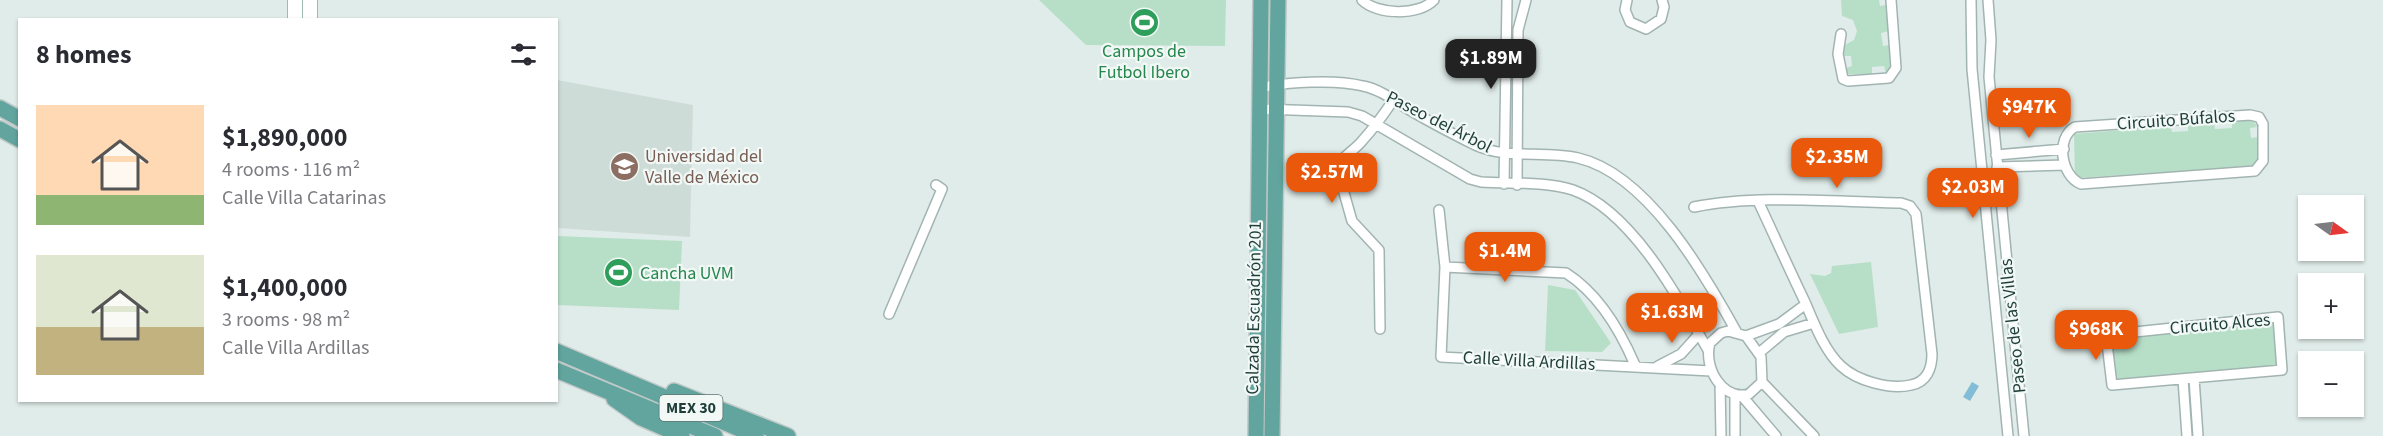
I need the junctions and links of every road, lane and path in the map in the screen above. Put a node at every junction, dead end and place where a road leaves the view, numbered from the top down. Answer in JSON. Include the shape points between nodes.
{"nodes":[{"id":1,"x":295,"y":0,"type":"edge"},
{"id":2,"x":310,"y":0,"type":"edge"},
{"id":3,"x":1261,"y":0,"type":"edge"},
{"id":4,"x":1278,"y":0,"type":"edge"},
{"id":5,"x":1362,"y":0,"type":"edge"},
{"id":6,"x":1434,"y":0,"type":"edge"},
{"id":7,"x":1507,"y":0,"type":"edge"},
{"id":8,"x":1526,"y":0,"type":"edge"},
{"id":9,"x":1627,"y":0,"type":"edge"},
{"id":10,"x":1662,"y":0,"type":"edge"},
{"id":11,"x":1891,"y":0,"type":"edge"},
{"id":12,"x":1971,"y":0,"type":"edge"},
{"id":13,"x":1988,"y":0,"type":"edge"},
{"id":14,"x":295,"y":18,"type":"edge"},
{"id":15,"x":310,"y":18,"type":"edge"},
{"id":16,"x":1841,"y":34,"type":"dead end"},
{"id":17,"x":1277,"y":84,"type":"junction"},
{"id":18,"x":1259,"y":88,"type":"junction"},
{"id":19,"x":1394,"y":99,"type":"junction"},
{"id":20,"x":0,"y":108,"type":"edge"},
{"id":21,"x":1259,"y":109,"type":"junction"},
{"id":22,"x":1276,"y":110,"type":"junction"},
{"id":23,"x":18,"y":118,"type":"edge"},
{"id":24,"x":1377,"y":124,"type":"junction"},
{"id":25,"x":0,"y":129,"type":"edge"},
{"id":26,"x":18,"y":139,"type":"edge"},
{"id":27,"x":2064,"y":149,"type":"junction"},
{"id":28,"x":2037,"y":152,"type":"junction"},
{"id":29,"x":1504,"y":154,"type":"junction"},
{"id":30,"x":1518,"y":154,"type":"junction"},
{"id":31,"x":1996,"y":155,"type":"junction"},
{"id":32,"x":2064,"y":165,"type":"junction"},
{"id":33,"x":2038,"y":166,"type":"junction"},
{"id":34,"x":1997,"y":167,"type":"junction"},
{"id":35,"x":1504,"y":184,"type":"junction"},
{"id":36,"x":936,"y":185,"type":"dead end"},
{"id":37,"x":1517,"y":185,"type":"junction"},
{"id":38,"x":1758,"y":201,"type":"junction"},
{"id":39,"x":1694,"y":207,"type":"dead end"},
{"id":40,"x":1438,"y":210,"type":"dead end"},
{"id":41,"x":1445,"y":267,"type":"junction"},
{"id":42,"x":1806,"y":304,"type":"junction"},
{"id":43,"x":890,"y":314,"type":"dead end"},
{"id":44,"x":1814,"y":323,"type":"junction"},
{"id":45,"x":1782,"y":328,"type":"junction"},
{"id":46,"x":1380,"y":329,"type":"dead end"},
{"id":47,"x":1736,"y":331,"type":"junction"},
{"id":48,"x":1699,"y":334,"type":"junction"},
{"id":49,"x":1746,"y":336,"type":"junction"},
{"id":50,"x":1708,"y":350,"type":"junction"},
{"id":51,"x":558,"y":352,"type":"edge"},
{"id":52,"x":1759,"y":353,"type":"junction"},
{"id":53,"x":1635,"y":365,"type":"junction"},
{"id":54,"x":1656,"y":366,"type":"junction"},
{"id":55,"x":558,"y":371,"type":"edge"},
{"id":56,"x":1711,"y":371,"type":"junction"},
{"id":57,"x":2194,"y":378,"type":"junction"},
{"id":58,"x":2183,"y":379,"type":"junction"},
{"id":59,"x":626,"y":380,"type":"junction"},
{"id":60,"x":1761,"y":382,"type":"junction"},
{"id":61,"x":1720,"y":384,"type":"junction"},
{"id":62,"x":603,"y":389,"type":"junction"},
{"id":63,"x":1738,"y":395,"type":"junction"},
{"id":64,"x":2187,"y":433,"type":"edge"},
{"id":65,"x":2198,"y":433,"type":"edge"},
{"id":66,"x":682,"y":436,"type":"edge"},
{"id":67,"x":715,"y":436,"type":"edge"},
{"id":68,"x":756,"y":436,"type":"edge"},
{"id":69,"x":788,"y":436,"type":"edge"},
{"id":70,"x":1256,"y":436,"type":"edge"},
{"id":71,"x":1272,"y":436,"type":"edge"},
{"id":72,"x":1721,"y":436,"type":"edge"},
{"id":73,"x":1735,"y":436,"type":"edge"},
{"id":74,"x":1776,"y":436,"type":"edge"},
{"id":75,"x":1814,"y":436,"type":"edge"},
{"id":76,"x":2008,"y":436,"type":"edge"},
{"id":77,"x":2024,"y":436,"type":"edge"}],
"edges":[{"from":1,"to":14,"type":"street"},
{"from":2,"to":15,"type":"street"},
{"from":3,"to":18,"type":"main road","name":"Calzada Escuadrón 201"},
{"from":4,"to":17,"type":"main road","name":"Calzada Escuadrón 201"},
{"from":5,"to":6,"type":"street","via":[[1373,9],[1417,10]]},
{"from":7,"to":29,"type":"street"},
{"from":8,"to":30,"type":"street","via":[[1518,30]]},
{"from":9,"to":10,"type":"street","via":[[1625,10],[1630,22],[1646,29],[1661,19]]},
{"from":11,"to":16,"type":"street","via":[[1896,68],[1889,78],[1843,79],[1838,54]]},
{"from":12,"to":76,"type":"street","name":"Paseo de las Villas","via":[[1972,69]]},
{"from":13,"to":31,"type":"street","name":"Paseo de las Villas"},
{"from":17,"to":18,"type":"street","name":"Paseo del Árbol"},
{"from":17,"to":19,"type":"street","name":"Paseo del Árbol","via":[[1349,84]]},
{"from":17,"to":22,"type":"main road","name":"Calzada Escuadrón 201"},
{"from":18,"to":21,"type":"main road","name":"Calzada Escuadrón 201"},
{"from":19,"to":24,"type":"street"},
{"from":19,"to":29,"type":"street","name":"Paseo del Árbol","via":[[1474,144]]},
{"from":20,"to":23,"type":"main road"},
{"from":21,"to":22,"type":"street","name":"Paseo del Árbol"},
{"from":21,"to":70,"type":"main road","name":"Calzada Escuadrón 201"},
{"from":22,"to":24,"type":"street","name":"Paseo del Árbol","via":[[1348,112]]},
{"from":22,"to":71,"type":"main road","name":"Calzada Escuadrón 201"},
{"from":24,"to":35,"type":"street","name":"Paseo del Árbol","via":[[1470,179]]},
{"from":24,"to":46,"type":"street","via":[[1340,160],[1337,168],[1352,221],[1379,250]]},
{"from":25,"to":26,"type":"main road"},
{"from":27,"to":28,"type":"street"},
{"from":27,"to":32,"type":"street"},
{"from":27,"to":32,"type":"street","name":"Circuito Búfalos","via":[[2067,135],[2075,127],[2250,115],[2259,117],[2262,123],[2263,161],[2255,171],[2081,184],[2067,174]]},
{"from":28,"to":31,"type":"street"},
{"from":28,"to":33,"type":"street"},
{"from":29,"to":30,"type":"street","name":"Paseo del Árbol"},
{"from":29,"to":35,"type":"street"},
{"from":30,"to":37,"type":"street"},
{"from":30,"to":47,"type":"street","name":"Paseo del Árbol","via":[[1576,158],[1611,172],[1687,248]]},
{"from":31,"to":34,"type":"street","name":"Paseo de las Villas"},
{"from":32,"to":33,"type":"street"},
{"from":33,"to":34,"type":"street"},
{"from":34,"to":77,"type":"street","name":"Paseo de las Villas"},
{"from":35,"to":37,"type":"street","name":"Paseo del Árbol"},
{"from":36,"to":43,"type":"street","via":[[942,189]]},
{"from":37,"to":48,"type":"street","name":"Paseo del Árbol","via":[[1571,189],[1602,206],[1665,276]]},
{"from":38,"to":39,"type":"street"},
{"from":38,"to":42,"type":"street"},
{"from":38,"to":44,"type":"street","via":[[1901,203],[1916,214],[1932,354],[1932,364],[1923,379],[1904,386],[1854,375],[1835,360]]},
{"from":40,"to":41,"type":"street","name":"Calle Villa Ardillas"},
{"from":41,"to":53,"type":"street","via":[[1566,273],[1603,308]]},
{"from":41,"to":53,"type":"street","name":"Calle Villa Ardillas","via":[[1441,357]]},
{"from":42,"to":44,"type":"street"},
{"from":42,"to":45,"type":"street"},
{"from":44,"to":45,"type":"street"},
{"from":45,"to":49,"type":"street"},
{"from":45,"to":52,"type":"street"},
{"from":47,"to":49,"type":"street"},
{"from":47,"to":50,"type":"street","via":[[1721,333]]},
{"from":48,"to":50,"type":"street","name":"Paseo del Árbol"},
{"from":48,"to":54,"type":"street","via":[[1681,354]]},
{"from":49,"to":52,"type":"street"},
{"from":50,"to":56,"type":"street"},
{"from":51,"to":59,"type":"main road","number":"MEX 30"},
{"from":52,"to":60,"type":"street"},
{"from":53,"to":54,"type":"street","name":"Calle Villa Ardillas"},
{"from":54,"to":56,"type":"street","name":"Calle Villa Ardillas"},
{"from":55,"to":62,"type":"main road","number":"MEX 30"},
{"from":56,"to":61,"type":"street"},
{"from":57,"to":58,"type":"street","name":"Circuito Alces"},
{"from":57,"to":58,"type":"street","name":"Circuito Alces","via":[[2282,370],[2278,318],[2106,335],[2112,385]]},
{"from":57,"to":65,"type":"street"},
{"from":58,"to":64,"type":"street"},
{"from":59,"to":68,"type":"main road","number":"MEX 30"},
{"from":59,"to":69,"type":"main road","via":[[684,394]]},
{"from":60,"to":63,"type":"street","via":[[1754,391]]},
{"from":60,"to":75,"type":"street"},
{"from":61,"to":63,"type":"street"},
{"from":61,"to":72,"type":"street"},
{"from":62,"to":66,"type":"main road","via":[[629,412]]},
{"from":62,"to":67,"type":"main road","number":"MEX 30"},
{"from":63,"to":73,"type":"street"},
{"from":63,"to":74,"type":"street"},
{"from":64,"to":65,"type":"street"}]}
